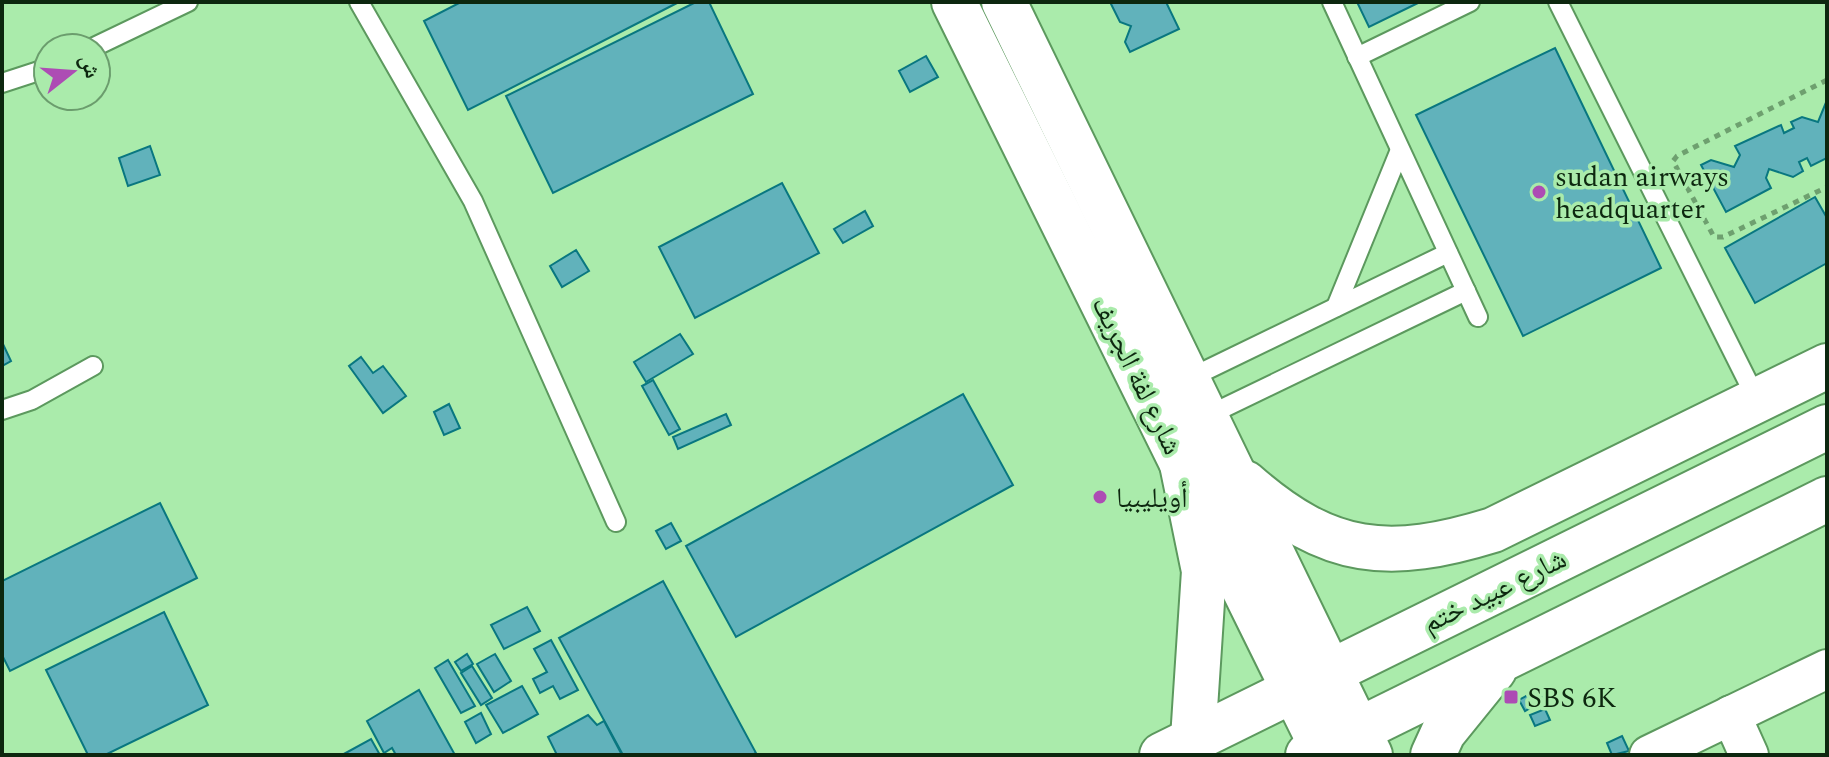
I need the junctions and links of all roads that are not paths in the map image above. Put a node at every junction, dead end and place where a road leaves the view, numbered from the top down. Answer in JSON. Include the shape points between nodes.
{"nodes":[{"id":1,"x":188,"y":2,"type":"edge"},
{"id":2,"x":359,"y":2,"type":"edge"},
{"id":3,"x":954,"y":2,"type":"edge"},
{"id":4,"x":1004,"y":2,"type":"edge"},
{"id":5,"x":1332,"y":2,"type":"edge"},
{"id":6,"x":1470,"y":2,"type":"edge"},
{"id":7,"x":1558,"y":2,"type":"edge"},
{"id":8,"x":112,"y":38,"type":"edge"},
{"id":9,"x":1357,"y":57,"type":"junction"},
{"id":10,"x":32,"y":73,"type":"edge"},
{"id":11,"x":2,"y":83,"type":"edge"},
{"id":12,"x":1400,"y":150,"type":"junction"},
{"id":13,"x":1448,"y":253,"type":"junction"},
{"id":14,"x":1466,"y":291,"type":"junction"},
{"id":15,"x":1336,"y":307,"type":"junction"},
{"id":16,"x":1478,"y":317,"type":"dead end"},
{"id":17,"x":93,"y":366,"type":"dead end"},
{"id":18,"x":1827,"y":366,"type":"edge"},
{"id":19,"x":1197,"y":398,"type":"junction"},
{"id":20,"x":1757,"y":400,"type":"junction"},
{"id":21,"x":2,"y":410,"type":"edge"},
{"id":22,"x":1827,"y":427,"type":"edge"},
{"id":23,"x":1182,"y":464,"type":"junction"},
{"id":24,"x":1235,"y":475,"type":"junction"},
{"id":25,"x":1827,"y":499,"type":"edge"},
{"id":26,"x":616,"y":522,"type":"dead end"},
{"id":27,"x":1502,"y":661,"type":"junction"},
{"id":28,"x":1827,"y":669,"type":"edge"},
{"id":29,"x":1312,"y":680,"type":"junction"},
{"id":30,"x":1731,"y":715,"type":"junction"},
{"id":31,"x":1178,"y":747,"type":"edge"},
{"id":32,"x":1337,"y":749,"type":"edge"},
{"id":33,"x":1433,"y":755,"type":"edge"},
{"id":34,"x":1649,"y":755,"type":"edge"},
{"id":35,"x":1749,"y":755,"type":"edge"}],
"edges":[{"from":1,"to":8,"type":"lane"},
{"from":2,"to":26,"type":"lane","via":[[473,201]]},
{"from":3,"to":23,"type":"main road","name":"شارع لفة الجريف"},
{"from":4,"to":19,"type":"main road","name":"شارع لفة الجريف"},
{"from":5,"to":9,"type":"lane"},
{"from":6,"to":9,"type":"lane"},
{"from":7,"to":20,"type":"lane"},
{"from":9,"to":12,"type":"lane"},
{"from":10,"to":11,"type":"lane"},
{"from":12,"to":13,"type":"lane"},
{"from":12,"to":15,"type":"lane"},
{"from":13,"to":14,"type":"lane"},
{"from":13,"to":15,"type":"lane"},
{"from":14,"to":16,"type":"lane"},
{"from":14,"to":19,"type":"lane"},
{"from":15,"to":19,"type":"lane"},
{"from":17,"to":21,"type":"lane","via":[[32,400]]},
{"from":18,"to":20,"type":"main road","name":"شارع عبيد ختم"},
{"from":19,"to":24,"type":"main road","name":"شارع لفة الجريف"},
{"from":20,"to":24,"type":"main road","name":"شارع عبيد ختم","via":[[1493,530],[1446,544],[1397,550],[1339,543],[1281,515]]},
{"from":22,"to":29,"type":"main road","name":"شارع عبيد ختم"},
{"from":23,"to":29,"type":"main road","name":"شارع لفة الجريف"},
{"from":23,"to":31,"type":"main road","via":[[1204,571]]},
{"from":24,"to":29,"type":"main road","name":"شارع لفة الجريف"},
{"from":25,"to":27,"type":"main road"},
{"from":27,"to":32,"type":"main road"},
{"from":27,"to":33,"type":"main road","via":[[1443,733]]},
{"from":28,"to":30,"type":"street"},
{"from":29,"to":31,"type":"main road","name":"شارع عبيد ختم"},
{"from":29,"to":32,"type":"main road","name":"شارع لفة الجريف"},
{"from":30,"to":34,"type":"street"},
{"from":30,"to":35,"type":"street"}]}
